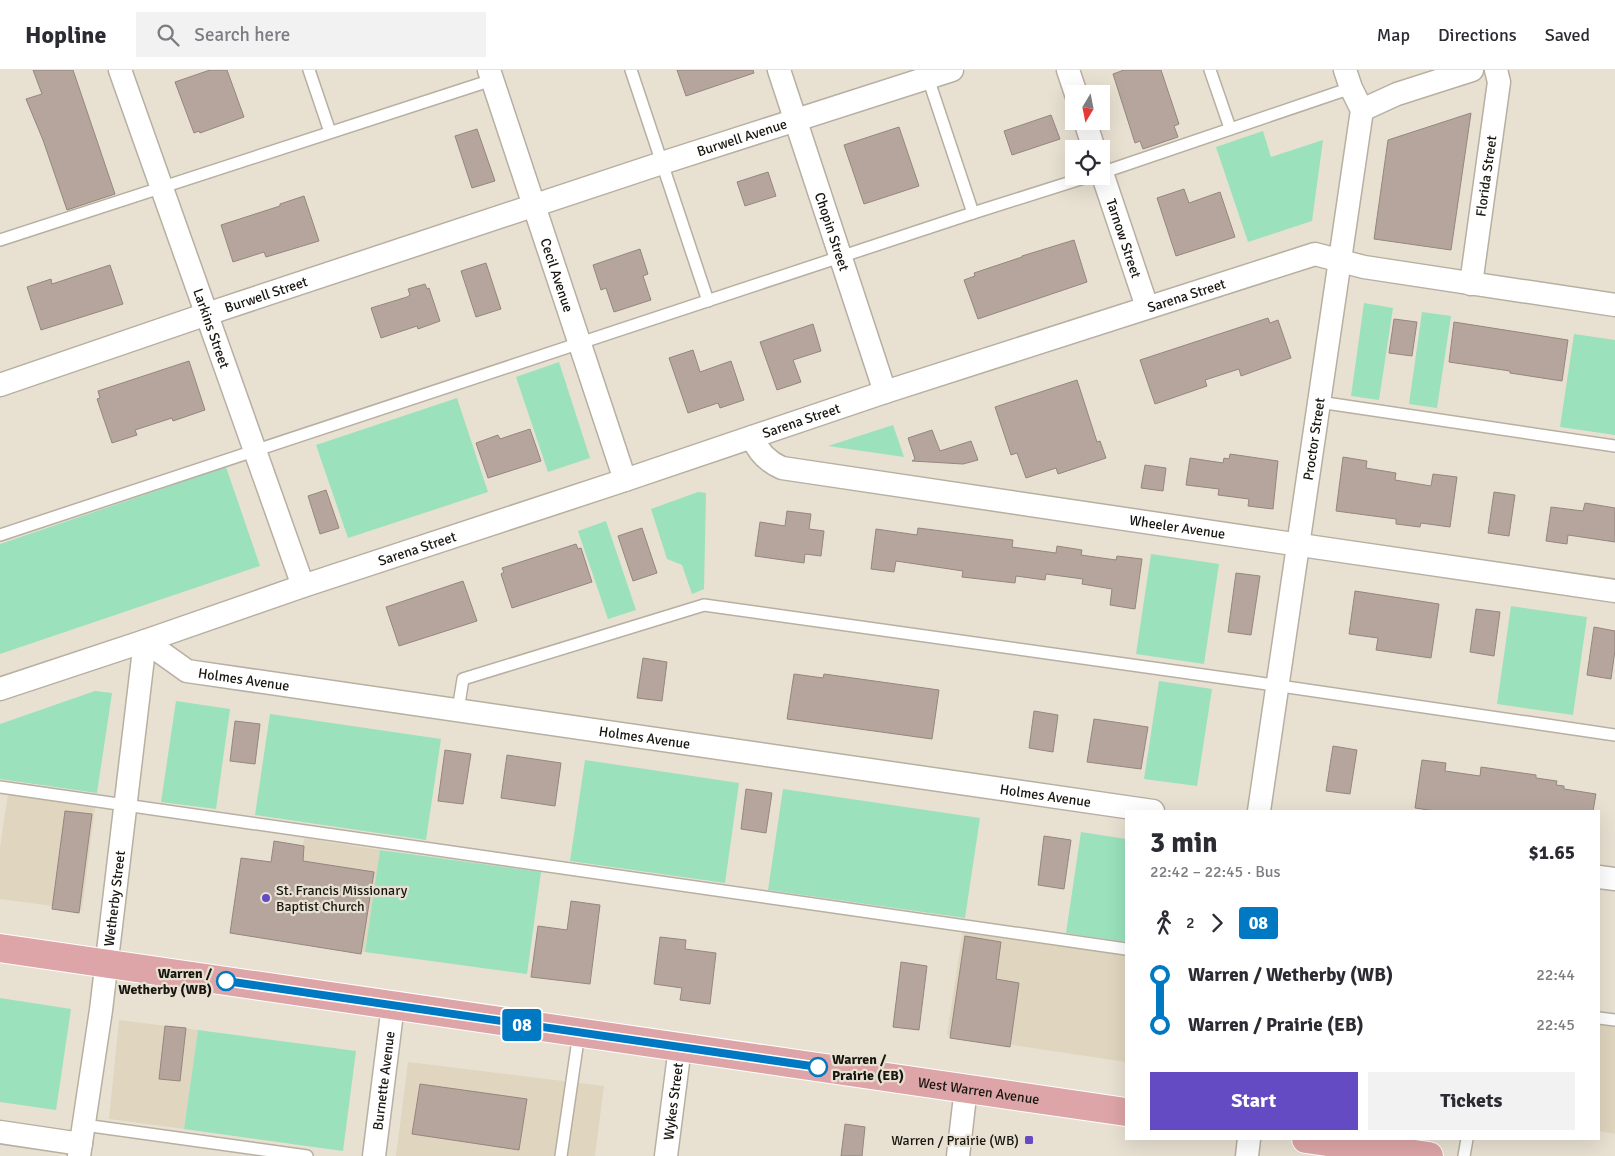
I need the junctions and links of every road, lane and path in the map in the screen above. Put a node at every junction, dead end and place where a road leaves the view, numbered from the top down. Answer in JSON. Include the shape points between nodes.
{"nodes":[{"id":1,"x":120,"y":70,"type":"edge"},
{"id":2,"x":309,"y":70,"type":"edge"},
{"id":3,"x":631,"y":70,"type":"edge"},
{"id":4,"x":779,"y":70,"type":"edge"},
{"id":5,"x":952,"y":70,"type":"edge"},
{"id":6,"x":1068,"y":70,"type":"edge"},
{"id":7,"x":1210,"y":70,"type":"edge"},
{"id":8,"x":1472,"y":70,"type":"edge"},
{"id":9,"x":1496,"y":70,"type":"edge"},
{"id":10,"x":927,"y":74,"type":"edge"},
{"id":11,"x":490,"y":75,"type":"edge"},
{"id":12,"x":1348,"y":79,"type":"edge"},
{"id":13,"x":1073,"y":85,"type":"edge"},
{"id":14,"x":1362,"y":110,"type":"junction"},
{"id":15,"x":796,"y":121,"type":"junction"},
{"id":16,"x":1230,"y":128,"type":"junction"},
{"id":17,"x":330,"y":132,"type":"junction"},
{"id":18,"x":662,"y":163,"type":"junction"},
{"id":19,"x":1110,"y":169,"type":"edge"},
{"id":20,"x":1065,"y":184,"type":"edge"},
{"id":21,"x":1103,"y":185,"type":"edge"},
{"id":22,"x":161,"y":186,"type":"junction"},
{"id":23,"x":534,"y":206,"type":"junction"},
{"id":24,"x":973,"y":213,"type":"junction"},
{"id":25,"x":0,"y":240,"type":"edge"},
{"id":26,"x":841,"y":257,"type":"junction"},
{"id":27,"x":1340,"y":260,"type":"junction"},
{"id":28,"x":1471,"y":284,"type":"junction"},
{"id":29,"x":708,"y":301,"type":"junction"},
{"id":30,"x":1615,"y":305,"type":"edge"},
{"id":31,"x":1147,"y":307,"type":"junction"},
{"id":32,"x":207,"y":314,"type":"junction"},
{"id":33,"x":580,"y":343,"type":"junction"},
{"id":34,"x":0,"y":384,"type":"edge"},
{"id":35,"x":885,"y":392,"type":"junction"},
{"id":36,"x":1319,"y":402,"type":"junction"},
{"id":37,"x":752,"y":437,"type":"junction"},
{"id":38,"x":1615,"y":446,"type":"edge"},
{"id":39,"x":256,"y":451,"type":"junction"},
{"id":40,"x":625,"y":480,"type":"junction"},
{"id":41,"x":0,"y":535,"type":"edge"},
{"id":42,"x":1298,"y":545,"type":"junction"},
{"id":43,"x":303,"y":586,"type":"junction"},
{"id":44,"x":1615,"y":591,"type":"edge"},
{"id":45,"x":146,"y":641,"type":"junction"},
{"id":46,"x":1277,"y":686,"type":"junction"},
{"id":47,"x":0,"y":689,"type":"edge"},
{"id":48,"x":458,"y":710,"type":"junction"},
{"id":49,"x":1615,"y":735,"type":"edge"},
{"id":50,"x":0,"y":787,"type":"edge"},
{"id":51,"x":125,"y":806,"type":"junction"},
{"id":52,"x":1146,"y":810,"type":"edge"},
{"id":53,"x":1259,"y":810,"type":"edge"},
{"id":54,"x":1600,"y":876,"type":"edge"},
{"id":55,"x":1615,"y":879,"type":"edge"},
{"id":56,"x":0,"y":948,"type":"edge"},
{"id":57,"x":1125,"y":949,"type":"edge"},
{"id":58,"x":107,"y":964,"type":"junction"},
{"id":59,"x":393,"y":1005,"type":"junction"},
{"id":60,"x":1600,"y":1018,"type":"edge"},
{"id":61,"x":1615,"y":1020,"type":"edge"},
{"id":62,"x":579,"y":1033,"type":"junction"},
{"id":63,"x":680,"y":1047,"type":"junction"},
{"id":64,"x":966,"y":1088,"type":"junction"},
{"id":65,"x":1125,"y":1112,"type":"edge"},
{"id":66,"x":0,"y":1133,"type":"edge"},
{"id":67,"x":1249,"y":1140,"type":"edge"},
{"id":68,"x":1313,"y":1140,"type":"edge"},
{"id":69,"x":1467,"y":1140,"type":"edge"},
{"id":70,"x":81,"y":1141,"type":"edge"},
{"id":71,"x":228,"y":1150,"type":"edge"},
{"id":72,"x":307,"y":1156,"type":"edge"},
{"id":73,"x":374,"y":1156,"type":"edge"},
{"id":74,"x":563,"y":1156,"type":"edge"},
{"id":75,"x":666,"y":1156,"type":"edge"},
{"id":76,"x":958,"y":1156,"type":"edge"},
{"id":77,"x":1247,"y":1156,"type":"edge"},
{"id":78,"x":1429,"y":1156,"type":"edge"},
{"id":79,"x":1464,"y":1156,"type":"edge"}],
"edges":[{"from":1,"to":22,"type":"street","name":"Larkins Street"},
{"from":2,"to":17,"type":"lane"},
{"from":3,"to":18,"type":"lane"},
{"from":4,"to":15,"type":"street","name":"Chopin Street"},
{"from":5,"to":10,"type":"street","name":"Burwell Avenue"},
{"from":6,"to":13,"type":"street"},
{"from":7,"to":16,"type":"lane"},
{"from":8,"to":14,"type":"street","via":[[1397,94]]},
{"from":9,"to":28,"type":"street","name":"Florida Street","via":[[1499,82]]},
{"from":10,"to":15,"type":"street","name":"Burwell Avenue"},
{"from":10,"to":24,"type":"lane"},
{"from":11,"to":17,"type":"lane"},
{"from":11,"to":23,"type":"street","name":"Cecil Avenue"},
{"from":12,"to":14,"type":"street"},
{"from":12,"to":16,"type":"lane"},
{"from":14,"to":27,"type":"street","name":"Proctor Street"},
{"from":15,"to":18,"type":"street","name":"Burwell Avenue"},
{"from":15,"to":26,"type":"street","name":"Chopin Street"},
{"from":16,"to":19,"type":"lane"},
{"from":17,"to":22,"type":"lane"},
{"from":18,"to":23,"type":"street","name":"Burwell Avenue"},
{"from":18,"to":29,"type":"lane"},
{"from":20,"to":24,"type":"lane"},
{"from":21,"to":31,"type":"street","name":"Tarnow Street"},
{"from":22,"to":25,"type":"lane"},
{"from":22,"to":32,"type":"street","name":"Larkins Street"},
{"from":23,"to":32,"type":"street","name":"Burwell Street"},
{"from":23,"to":33,"type":"street","name":"Cecil Avenue"},
{"from":24,"to":26,"type":"lane"},
{"from":26,"to":29,"type":"lane"},
{"from":26,"to":35,"type":"street","name":"Chopin Street"},
{"from":27,"to":28,"type":"street","name":"Sarena Street","via":[[1364,267]]},
{"from":27,"to":31,"type":"street","name":"Sarena Street","via":[[1315,254]]},
{"from":27,"to":36,"type":"street","name":"Proctor Street"},
{"from":28,"to":30,"type":"street","name":"Sarena Street"},
{"from":29,"to":33,"type":"lane"},
{"from":31,"to":35,"type":"street","name":"Sarena Street"},
{"from":32,"to":34,"type":"street","name":"Burwell Street"},
{"from":32,"to":39,"type":"street","name":"Larkins Street"},
{"from":33,"to":39,"type":"lane"},
{"from":33,"to":40,"type":"street","name":"Cecil Avenue"},
{"from":35,"to":37,"type":"street","name":"Sarena Street"},
{"from":36,"to":38,"type":"lane"},
{"from":36,"to":42,"type":"street","name":"Proctor Street"},
{"from":37,"to":40,"type":"street","name":"Sarena Street"},
{"from":37,"to":42,"type":"street","name":"Wheeler Avenue","via":[[756,448],[772,464],[782,468]]},
{"from":39,"to":41,"type":"lane"},
{"from":39,"to":43,"type":"street","name":"Larkins Street"},
{"from":40,"to":43,"type":"street","name":"Sarena Street"},
{"from":42,"to":44,"type":"street","name":"Wheeler Avenue"},
{"from":42,"to":46,"type":"street","name":"Proctor Street"},
{"from":43,"to":45,"type":"street","name":"Sarena Street"},
{"from":45,"to":47,"type":"street","name":"Sarena Street"},
{"from":45,"to":48,"type":"street","name":"Holmes Avenue","via":[[187,671]]},
{"from":45,"to":51,"type":"street","name":"Wetherby Street"},
{"from":46,"to":48,"type":"lane","via":[[704,605],[463,679]]},
{"from":46,"to":49,"type":"lane"},
{"from":46,"to":53,"type":"street","name":"Proctor Street"},
{"from":48,"to":52,"type":"street","name":"Holmes Avenue"},
{"from":50,"to":51,"type":"lane"},
{"from":51,"to":57,"type":"lane"},
{"from":51,"to":58,"type":"street","name":"Wetherby Street"},
{"from":54,"to":55,"type":"street"},
{"from":56,"to":58,"type":"main road","name":"West Warren Avenue"},
{"from":58,"to":59,"type":"main road","name":"West Warren Avenue"},
{"from":58,"to":70,"type":"street","name":"Wetherby Street"},
{"from":59,"to":62,"type":"main road","name":"West Warren Avenue"},
{"from":59,"to":73,"type":"street","name":"Burnette Avenue"},
{"from":60,"to":61,"type":"lane"},
{"from":62,"to":63,"type":"main road","name":"West Warren Avenue"},
{"from":62,"to":74,"type":"lane"},
{"from":63,"to":64,"type":"main road","name":"West Warren Avenue"},
{"from":63,"to":75,"type":"street","name":"Wykes Street"},
{"from":64,"to":65,"type":"main road","name":"West Warren Avenue"},
{"from":64,"to":76,"type":"street"},
{"from":66,"to":70,"type":"street"},
{"from":67,"to":77,"type":"street"},
{"from":68,"to":78,"type":"main road"},
{"from":69,"to":79,"type":"lane"},
{"from":70,"to":71,"type":"lane"},
{"from":71,"to":72,"type":"lane"}]}
